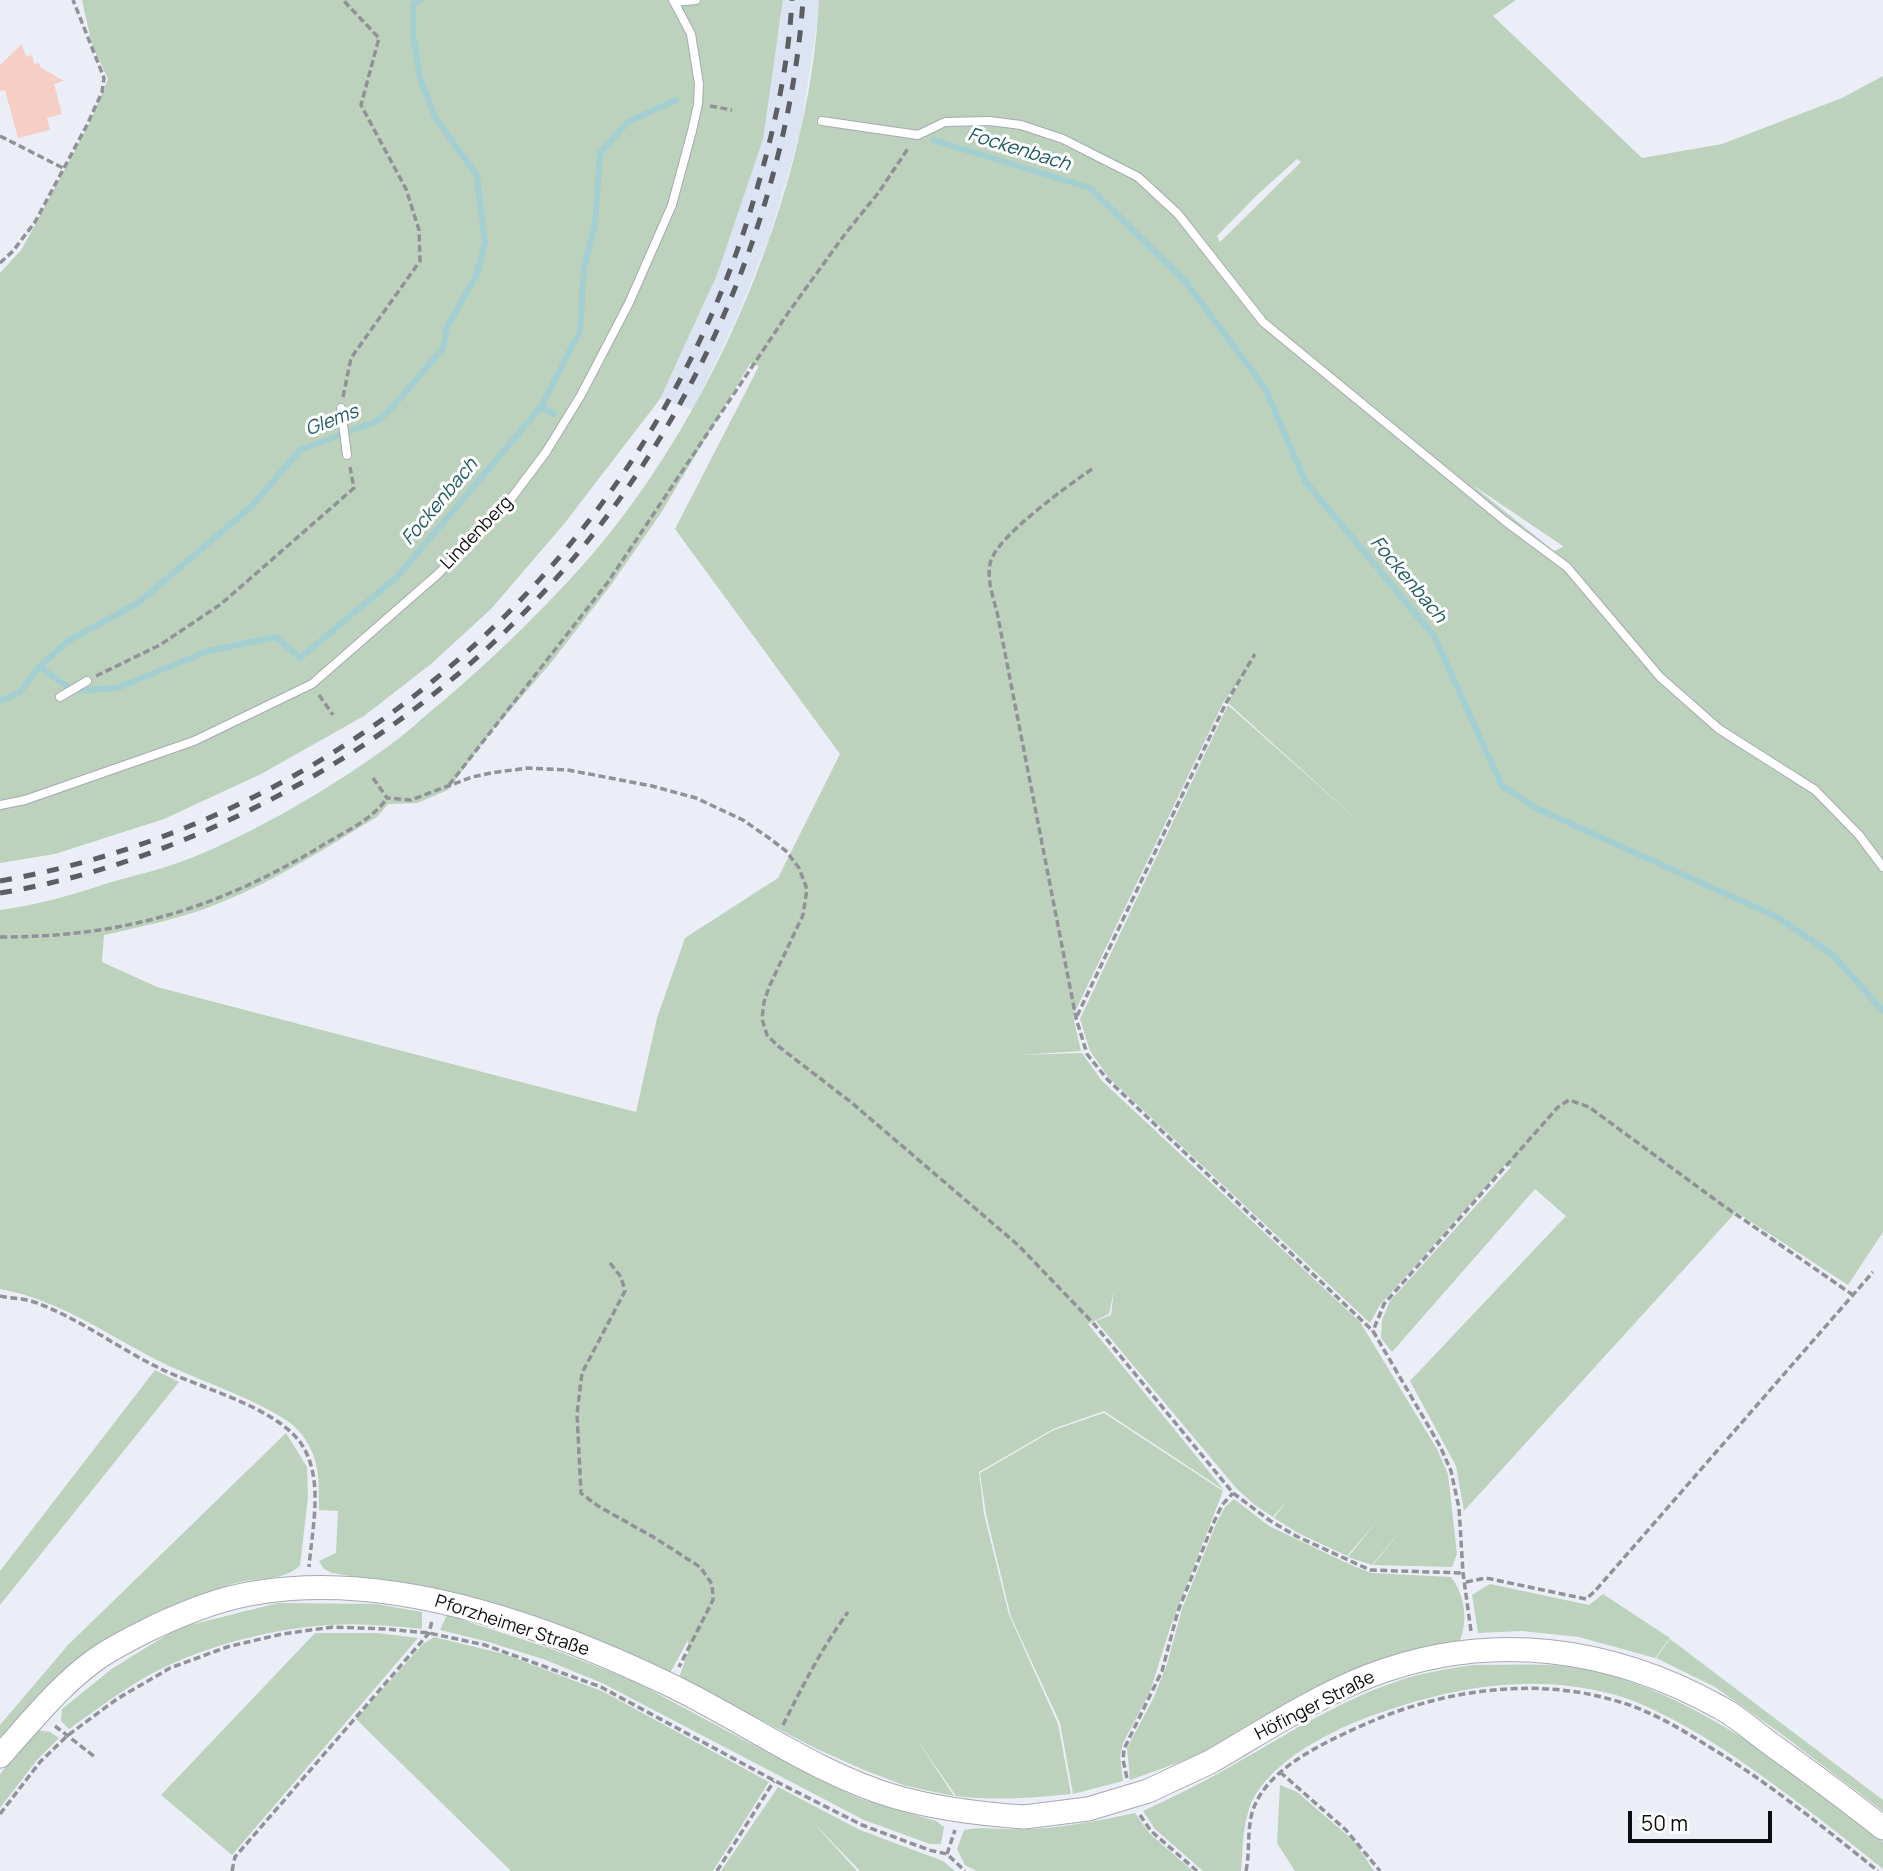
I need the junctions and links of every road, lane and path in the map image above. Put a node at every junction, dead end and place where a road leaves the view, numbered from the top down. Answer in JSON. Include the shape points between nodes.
{"nodes":[{"id":1,"x":73,"y":0,"type":"edge"},
{"id":2,"x":343,"y":0,"type":"edge"},
{"id":3,"x":696,"y":0,"type":"edge"},
{"id":4,"x":673,"y":1,"type":"edge"},
{"id":5,"x":698,"y":104,"type":"junction"},
{"id":6,"x":732,"y":110,"type":"dead end"},
{"id":7,"x":822,"y":121,"type":"dead end"},
{"id":8,"x":918,"y":135,"type":"junction"},
{"id":9,"x":0,"y":136,"type":"edge"},
{"id":10,"x":63,"y":168,"type":"junction"},
{"id":11,"x":0,"y":263,"type":"edge"},
{"id":12,"x":341,"y":408,"type":"joint"},
{"id":13,"x":347,"y":455,"type":"joint"},
{"id":14,"x":1092,"y":468,"type":"dead end"},
{"id":15,"x":1255,"y":654,"type":"dead end"},
{"id":16,"x":87,"y":681,"type":"joint"},
{"id":17,"x":312,"y":684,"type":"junction"},
{"id":18,"x":60,"y":697,"type":"dead end"},
{"id":19,"x":333,"y":715,"type":"dead end"},
{"id":20,"x":373,"y":778,"type":"dead end"},
{"id":21,"x":447,"y":786,"type":"junction"},
{"id":22,"x":387,"y":798,"type":"junction"},
{"id":23,"x":0,"y":805,"type":"edge"},
{"id":24,"x":1883,"y":867,"type":"edge"},
{"id":25,"x":0,"y":937,"type":"edge"},
{"id":26,"x":1076,"y":1018,"type":"junction"},
{"id":27,"x":610,"y":1263,"type":"dead end"},
{"id":28,"x":1873,"y":1272,"type":"dead end"},
{"id":29,"x":1853,"y":1295,"type":"junction"},
{"id":30,"x":0,"y":1296,"type":"edge"},
{"id":31,"x":1373,"y":1331,"type":"junction"},
{"id":32,"x":1233,"y":1493,"type":"junction"},
{"id":33,"x":1463,"y":1573,"type":"junction"},
{"id":34,"x":1466,"y":1582,"type":"junction"},
{"id":35,"x":308,"y":1587,"type":"junction"},
{"id":36,"x":437,"y":1601,"type":"junction"},
{"id":37,"x":848,"y":1612,"type":"dead end"},
{"id":38,"x":429,"y":1633,"type":"junction"},
{"id":39,"x":1472,"y":1650,"type":"junction"},
{"id":40,"x":670,"y":1685,"type":"junction"},
{"id":41,"x":39,"y":1712,"type":"junction"},
{"id":42,"x":67,"y":1736,"type":"junction"},
{"id":43,"x":775,"y":1741,"type":"junction"},
{"id":44,"x":0,"y":1756,"type":"edge"},
{"id":45,"x":95,"y":1757,"type":"dead end"},
{"id":46,"x":1280,"y":1772,"type":"junction"},
{"id":47,"x":1127,"y":1779,"type":"dead end"},
{"id":48,"x":775,"y":1781,"type":"junction"},
{"id":49,"x":960,"y":1812,"type":"junction"},
{"id":50,"x":0,"y":1814,"type":"edge"},
{"id":51,"x":1140,"y":1814,"type":"dead end"},
{"id":52,"x":1883,"y":1828,"type":"edge"},
{"id":53,"x":947,"y":1854,"type":"junction"},
{"id":54,"x":232,"y":1871,"type":"edge"},
{"id":55,"x":717,"y":1871,"type":"edge"},
{"id":56,"x":965,"y":1871,"type":"edge"},
{"id":57,"x":1197,"y":1871,"type":"edge"},
{"id":58,"x":1246,"y":1871,"type":"edge"},
{"id":59,"x":1380,"y":1871,"type":"edge"},
{"id":60,"x":1878,"y":1871,"type":"edge"}],
"edges":[{"from":1,"to":10,"type":"path","via":[[104,78],[88,125]]},
{"from":2,"to":12,"type":"path","via":[[379,38],[361,105],[406,189],[419,230],[420,261],[351,358]]},
{"from":3,"to":4,"type":"lane"},
{"from":4,"to":5,"type":"lane","name":"Lindenberg","via":[[691,34]]},
{"from":5,"to":6,"type":"path"},
{"from":5,"to":17,"type":"lane","name":"Lindenberg","via":[[672,205],[629,303],[547,453],[507,503],[438,574]]},
{"from":7,"to":8,"type":"lane"},
{"from":8,"to":21,"type":"path","via":[[788,313],[608,582]]},
{"from":8,"to":24,"type":"lane","via":[[945,122],[1021,125],[1063,139],[1138,177],[1178,214],[1263,322],[1567,567],[1660,677],[1719,729],[1815,790]]},
{"from":9,"to":10,"type":"path"},
{"from":10,"to":11,"type":"path","via":[[34,222]]},
{"from":12,"to":13,"type":"lane"},
{"from":13,"to":16,"type":"path","via":[[354,488],[221,604],[160,645]]},
{"from":14,"to":26,"type":"path","via":[[1005,538],[990,562],[990,588]]},
{"from":15,"to":26,"type":"path","via":[[1226,703]]},
{"from":16,"to":18,"type":"lane"},
{"from":17,"to":19,"type":"path"},
{"from":17,"to":23,"type":"lane","name":"Lindenberg","via":[[194,741]]},
{"from":20,"to":22,"type":"path"},
{"from":21,"to":22,"type":"path","via":[[411,800]]},
{"from":21,"to":32,"type":"path","via":[[527,768],[611,777],[696,798],[743,820],[786,851],[807,889],[803,915],[764,1003],[767,1035],[1018,1245],[1094,1324]]},
{"from":22,"to":25,"type":"path","via":[[377,813],[226,897],[166,918],[104,931]]},
{"from":26,"to":31,"type":"path","via":[[1087,1054],[1107,1079]]},
{"from":27,"to":40,"type":"path","via":[[625,1291],[582,1373],[577,1414],[581,1493],[700,1567],[712,1584],[713,1600]]},
{"from":28,"to":29,"type":"path"},
{"from":29,"to":31,"type":"path","via":[[1589,1107],[1569,1100],[1384,1304]]},
{"from":29,"to":34,"type":"path","via":[[1586,1599],[1486,1578]]},
{"from":30,"to":35,"type":"path","via":[[34,1301],[60,1313],[159,1368],[269,1416],[290,1432],[313,1469]]},
{"from":31,"to":33,"type":"path","via":[[1451,1471],[1459,1508]]},
{"from":32,"to":33,"type":"path","via":[[1296,1536],[1370,1570]]},
{"from":32,"to":47,"type":"path","via":[[1213,1524],[1178,1611],[1162,1671],[1124,1749]]},
{"from":33,"to":34,"type":"path"},
{"from":34,"to":39,"type":"path"},
{"from":35,"to":36,"type":"street","name":"Pforzheimer Straße","via":[[383,1590]]},
{"from":35,"to":41,"type":"street","name":"Pforzheimer Straße","via":[[249,1594],[177,1616],[94,1660]]},
{"from":36,"to":38,"type":"path"},
{"from":36,"to":40,"type":"street","name":"Pforzheimer Straße","via":[[573,1643]]},
{"from":37,"to":43,"type":"path","via":[[805,1679]]},
{"from":38,"to":42,"type":"path","via":[[333,1627],[282,1633],[227,1647],[170,1668]]},
{"from":38,"to":48,"type":"path","via":[[485,1645],[601,1687]]},
{"from":38,"to":54,"type":"path","via":[[235,1857]]},
{"from":39,"to":49,"type":"street","name":"Höfinger Straße","bridge":true,"via":[[1422,1659],[1369,1676],[1148,1791],[1088,1809],[1024,1817]]},
{"from":39,"to":52,"type":"street","name":"Höfinger Straße","via":[[1524,1648],[1578,1654],[1645,1671],[1722,1708]]},
{"from":40,"to":43,"type":"street","name":"Pforzheimer Straße"},
{"from":41,"to":42,"type":"path"},
{"from":41,"to":44,"type":"street","name":"Pforzheimer Straße"},
{"from":42,"to":45,"type":"path"},
{"from":42,"to":50,"type":"path","via":[[40,1762]]},
{"from":43,"to":49,"type":"street","name":"Pforzheimer Straße","via":[[894,1797]]},
{"from":46,"to":58,"type":"path","via":[[1252,1812]]},
{"from":46,"to":59,"type":"path","via":[[1346,1830]]},
{"from":46,"to":60,"type":"path","via":[[1333,1739],[1418,1705],[1510,1689],[1563,1690],[1613,1700],[1667,1721],[1799,1807]]},
{"from":48,"to":53,"type":"path","via":[[862,1825]]},
{"from":48,"to":55,"type":"path"},
{"from":49,"to":53,"type":"path"},
{"from":51,"to":57,"type":"path","via":[[1152,1831]]},
{"from":53,"to":56,"type":"path"}]}
